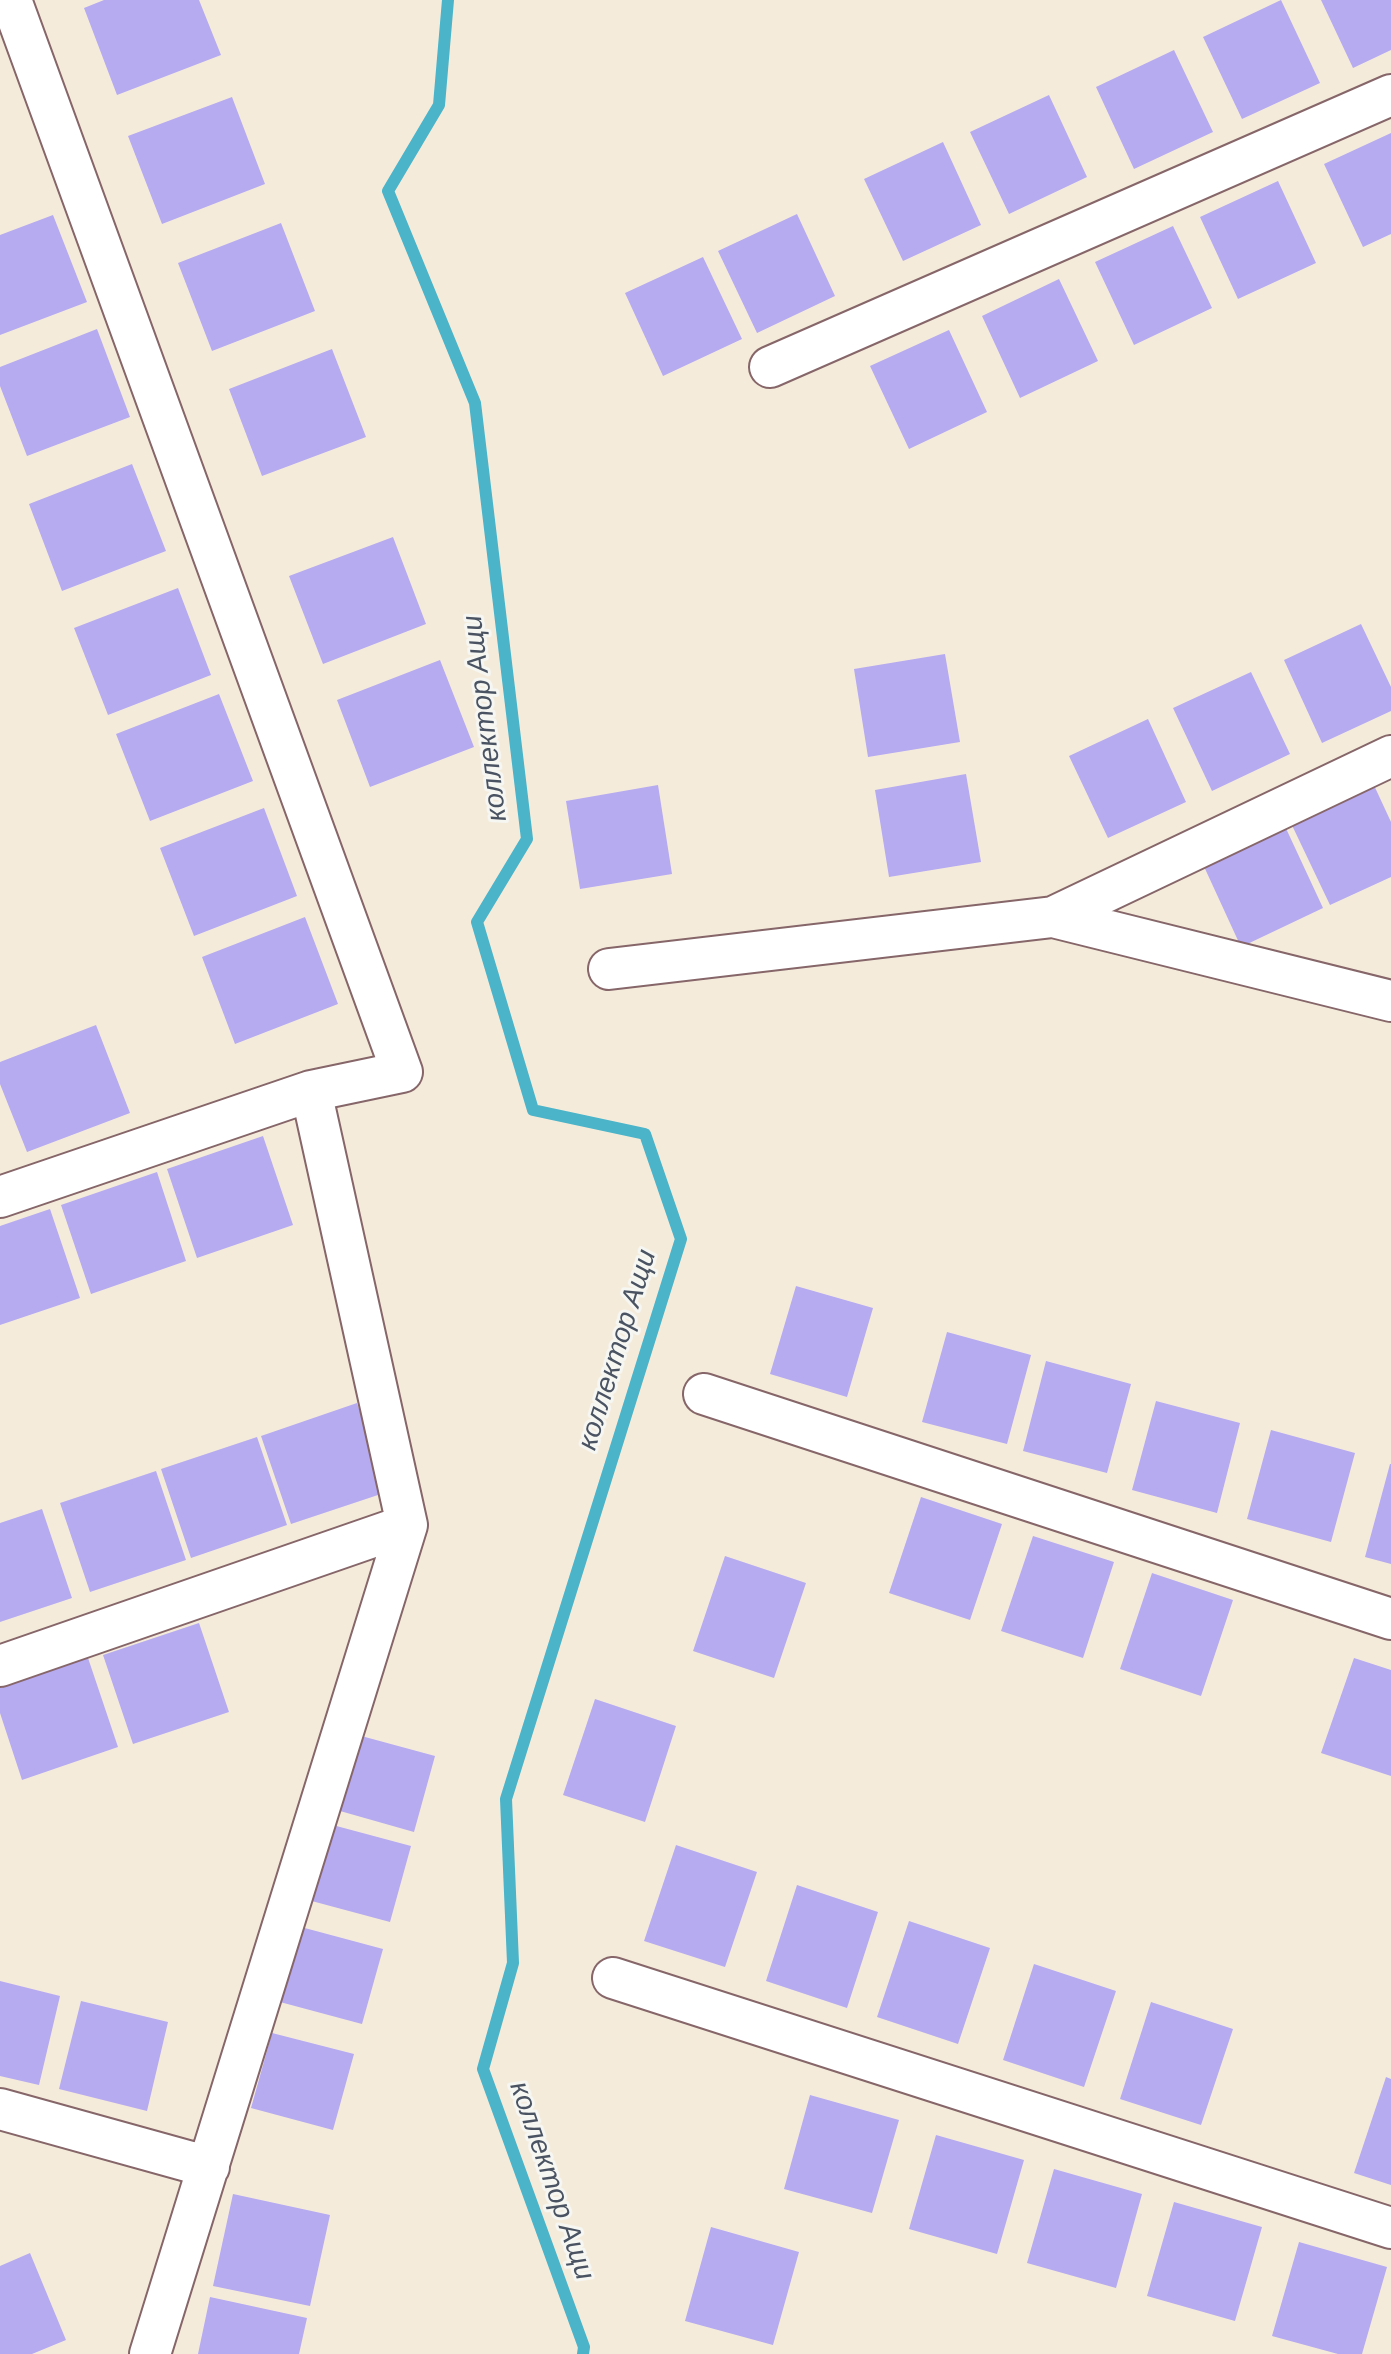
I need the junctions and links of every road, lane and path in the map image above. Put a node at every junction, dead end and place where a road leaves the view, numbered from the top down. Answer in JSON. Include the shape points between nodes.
{"nodes":[{"id":1,"x":11,"y":0,"type":"edge"},
{"id":2,"x":1391,"y":95,"type":"edge"},
{"id":3,"x":770,"y":367,"type":"dead end"},
{"id":4,"x":1391,"y":756,"type":"edge"},
{"id":5,"x":1053,"y":917,"type":"junction"},
{"id":6,"x":609,"y":969,"type":"dead end"},
{"id":7,"x":1391,"y":1001,"type":"edge"},
{"id":8,"x":311,"y":1091,"type":"junction"},
{"id":9,"x":0,"y":1197,"type":"edge"},
{"id":10,"x":704,"y":1394,"type":"dead end"},
{"id":11,"x":407,"y":1525,"type":"junction"},
{"id":12,"x":1391,"y":1619,"type":"edge"},
{"id":13,"x":0,"y":1666,"type":"edge"},
{"id":14,"x":613,"y":1978,"type":"dead end"},
{"id":15,"x":0,"y":2109,"type":"edge"},
{"id":16,"x":209,"y":2167,"type":"junction"},
{"id":17,"x":1391,"y":2228,"type":"edge"},
{"id":18,"x":150,"y":2354,"type":"edge"}],
"edges":[{"from":1,"to":8,"type":"street","via":[[402,1072]]},
{"from":2,"to":3,"type":"street"},
{"from":4,"to":5,"type":"street"},
{"from":5,"to":6,"type":"street"},
{"from":5,"to":7,"type":"street"},
{"from":8,"to":9,"type":"street"},
{"from":8,"to":11,"type":"street"},
{"from":10,"to":12,"type":"street"},
{"from":11,"to":13,"type":"street"},
{"from":11,"to":16,"type":"street"},
{"from":14,"to":17,"type":"street"},
{"from":15,"to":16,"type":"street"},
{"from":16,"to":18,"type":"street"}]}
